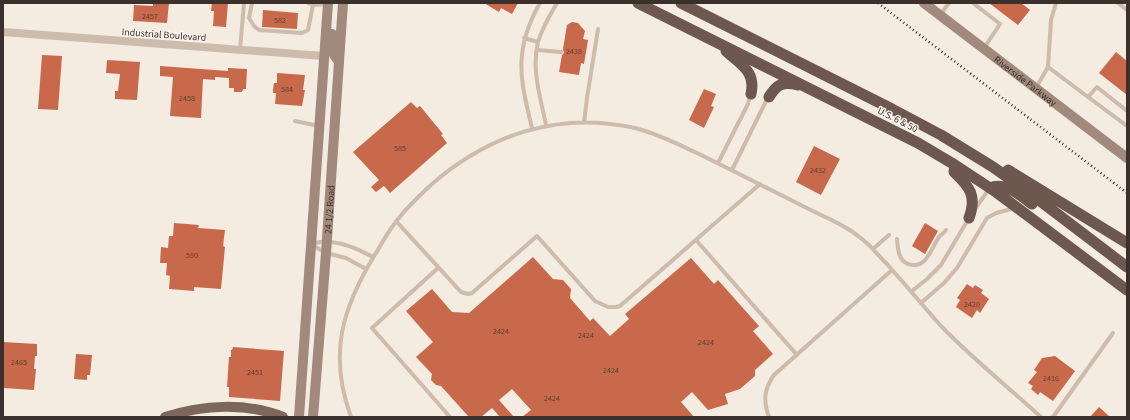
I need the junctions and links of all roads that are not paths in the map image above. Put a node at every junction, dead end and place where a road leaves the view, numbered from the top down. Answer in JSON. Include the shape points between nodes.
{"nodes":[{"id":1,"x":244,"y":3,"type":"edge"},
{"id":2,"x":252,"y":3,"type":"edge"},
{"id":3,"x":343,"y":3,"type":"edge"},
{"id":4,"x":540,"y":3,"type":"edge"},
{"id":5,"x":557,"y":3,"type":"edge"},
{"id":6,"x":638,"y":3,"type":"edge"},
{"id":7,"x":681,"y":3,"type":"edge"},
{"id":8,"x":924,"y":3,"type":"edge"},
{"id":9,"x":949,"y":3,"type":"edge"},
{"id":10,"x":973,"y":3,"type":"edge"},
{"id":11,"x":1056,"y":3,"type":"edge"},
{"id":12,"x":1118,"y":3,"type":"edge"},
{"id":13,"x":310,"y":4,"type":"edge"},
{"id":14,"x":328,"y":4,"type":"edge"},
{"id":15,"x":1127,"y":10,"type":"edge"},
{"id":16,"x":940,"y":15,"type":"junction"},
{"id":17,"x":598,"y":29,"type":"dead end"},
{"id":18,"x":3,"y":32,"type":"edge"},
{"id":19,"x":524,"y":38,"type":"junction"},
{"id":20,"x":716,"y":41,"type":"junction"},
{"id":21,"x":538,"y":42,"type":"junction"},
{"id":22,"x":984,"y":48,"type":"junction"},
{"id":23,"x":240,"y":50,"type":"junction"},
{"id":24,"x":537,"y":50,"type":"junction"},
{"id":25,"x":561,"y":52,"type":"dead end"},
{"id":26,"x":324,"y":56,"type":"junction"},
{"id":27,"x":339,"y":61,"type":"junction"},
{"id":28,"x":1048,"y":67,"type":"junction"},
{"id":29,"x":1036,"y":88,"type":"junction"},
{"id":30,"x":813,"y":90,"type":"junction"},
{"id":31,"x":751,"y":94,"type":"joint"},
{"id":32,"x":769,"y":97,"type":"joint"},
{"id":33,"x":1088,"y":97,"type":"junction"},
{"id":34,"x":1127,"y":111,"type":"edge"},
{"id":35,"x":335,"y":117,"type":"junction"},
{"id":36,"x":295,"y":121,"type":"dead end"},
{"id":37,"x":584,"y":123,"type":"junction"},
{"id":38,"x":319,"y":126,"type":"junction"},
{"id":39,"x":546,"y":126,"type":"junction"},
{"id":40,"x":1127,"y":126,"type":"edge"},
{"id":41,"x":532,"y":128,"type":"junction"},
{"id":42,"x":941,"y":135,"type":"junction"},
{"id":43,"x":1127,"y":158,"type":"edge"},
{"id":44,"x":718,"y":163,"type":"junction"},
{"id":45,"x":955,"y":165,"type":"junction"},
{"id":46,"x":732,"y":170,"type":"junction"},
{"id":47,"x":760,"y":184,"type":"junction"},
{"id":48,"x":990,"y":188,"type":"junction"},
{"id":49,"x":1018,"y":208,"type":"junction"},
{"id":50,"x":969,"y":218,"type":"junction"},
{"id":51,"x":396,"y":221,"type":"junction"},
{"id":52,"x":946,"y":230,"type":"dead end"},
{"id":53,"x":889,"y":235,"type":"dead end"},
{"id":54,"x":897,"y":239,"type":"dead end"},
{"id":55,"x":696,"y":240,"type":"junction"},
{"id":56,"x":326,"y":241,"type":"junction"},
{"id":57,"x":1127,"y":243,"type":"edge"},
{"id":58,"x":312,"y":244,"type":"junction"},
{"id":59,"x":873,"y":249,"type":"junction"},
{"id":60,"x":326,"y":253,"type":"junction"},
{"id":61,"x":373,"y":257,"type":"junction"},
{"id":62,"x":438,"y":268,"type":"junction"},
{"id":63,"x":1127,"y":268,"type":"edge"},
{"id":64,"x":366,"y":269,"type":"junction"},
{"id":65,"x":892,"y":270,"type":"junction"},
{"id":66,"x":1127,"y":290,"type":"edge"},
{"id":67,"x":912,"y":291,"type":"junction"},
{"id":68,"x":921,"y":303,"type":"junction"},
{"id":69,"x":1113,"y":333,"type":"dead end"},
{"id":70,"x":797,"y":355,"type":"junction"},
{"id":71,"x":165,"y":417,"type":"edge"},
{"id":72,"x":283,"y":417,"type":"edge"},
{"id":73,"x":299,"y":417,"type":"edge"},
{"id":74,"x":313,"y":417,"type":"edge"},
{"id":75,"x":351,"y":417,"type":"edge"},
{"id":76,"x":450,"y":417,"type":"edge"},
{"id":77,"x":769,"y":417,"type":"edge"},
{"id":78,"x":1041,"y":417,"type":"edge"},
{"id":79,"x":1053,"y":417,"type":"edge"}],
"edges":[{"from":1,"to":23,"type":"lane"},
{"from":2,"to":13,"type":"lane","via":[[249,18],[259,30],[302,33],[308,30]]},
{"from":3,"to":27,"type":"main road","name":"24 1/2 Road"},
{"from":4,"to":19,"type":"lane"},
{"from":5,"to":21,"type":"lane"},
{"from":6,"to":20,"type":"highway","name":"U.S. 6 & 50"},
{"from":7,"to":42,"type":"highway","name":"U.S. 6 & 50"},
{"from":8,"to":16,"type":"main road","name":"Riverside Parkway"},
{"from":9,"to":16,"type":"lane"},
{"from":10,"to":22,"type":"lane","via":[[1000,24]]},
{"from":11,"to":28,"type":"lane","via":[[1051,20]]},
{"from":12,"to":15,"type":"lane"},
{"from":13,"to":14,"type":"lane"},
{"from":14,"to":26,"type":"main road","name":"24 1/2 Road"},
{"from":14,"to":27,"type":"main road","via":[[332,52]]},
{"from":16,"to":22,"type":"main road","name":"Riverside Parkway"},
{"from":17,"to":37,"type":"lane"},
{"from":18,"to":23,"type":"street","name":"Industrial Boulevard"},
{"from":19,"to":21,"type":"lane"},
{"from":19,"to":41,"type":"lane","via":[[521,71]]},
{"from":20,"to":30,"type":"highway","name":"U.S. 6 & 50"},
{"from":20,"to":31,"type":"highway","via":[[751,76]]},
{"from":21,"to":24,"type":"lane"},
{"from":22,"to":29,"type":"main road","name":"Riverside Parkway"},
{"from":23,"to":26,"type":"street","name":"Industrial Boulevard"},
{"from":24,"to":25,"type":"lane"},
{"from":24,"to":39,"type":"lane","via":[[537,82]]},
{"from":26,"to":35,"type":"main road","via":[[332,70],[332,104]]},
{"from":26,"to":38,"type":"main road","name":"24 1/2 Road"},
{"from":27,"to":35,"type":"main road","name":"24 1/2 Road"},
{"from":28,"to":29,"type":"lane"},
{"from":28,"to":33,"type":"lane"},
{"from":29,"to":43,"type":"main road","name":"Riverside Parkway"},
{"from":30,"to":32,"type":"highway","via":[[785,83],[778,85]]},
{"from":30,"to":45,"type":"highway","name":"U.S. 6 & 50","via":[[905,136]]},
{"from":31,"to":44,"type":"lane"},
{"from":32,"to":46,"type":"lane"},
{"from":33,"to":34,"type":"lane","via":[[1097,87]]},
{"from":33,"to":40,"type":"lane"},
{"from":35,"to":56,"type":"main road","name":"24 1/2 Road"},
{"from":36,"to":38,"type":"lane"},
{"from":37,"to":39,"type":"lane"},
{"from":37,"to":44,"type":"lane","via":[[645,131],[666,138]]},
{"from":38,"to":58,"type":"main road","name":"24 1/2 Road"},
{"from":39,"to":41,"type":"lane"},
{"from":41,"to":51,"type":"lane","via":[[498,141],[461,161],[426,190]]},
{"from":42,"to":57,"type":"highway","via":[[1003,167]]},
{"from":42,"to":63,"type":"highway","name":"U.S. 6 & 50","via":[[993,167]]},
{"from":44,"to":46,"type":"lane"},
{"from":45,"to":48,"type":"highway","name":"U.S. 6 & 50"},
{"from":45,"to":50,"type":"highway","via":[[954,172],[964,181],[972,199]]},
{"from":46,"to":47,"type":"lane"},
{"from":47,"to":55,"type":"lane"},
{"from":47,"to":59,"type":"lane","via":[[848,229]]},
{"from":48,"to":49,"type":"highway","name":"U.S. 6 & 50"},
{"from":48,"to":50,"type":"lane"},
{"from":48,"to":63,"type":"highway","via":[[998,185],[1008,188],[1074,236]]},
{"from":49,"to":66,"type":"highway","name":"U.S. 6 & 50"},
{"from":49,"to":68,"type":"lane","via":[[996,213],[988,218],[957,268]]},
{"from":50,"to":67,"type":"lane","via":[[941,265]]},
{"from":51,"to":61,"type":"lane"},
{"from":51,"to":62,"type":"lane"},
{"from":52,"to":54,"type":"lane","via":[[923,262],[913,265],[902,259]]},
{"from":53,"to":59,"type":"lane"},
{"from":55,"to":62,"type":"lane","via":[[616,308],[604,306],[591,297],[537,236],[472,293],[461,292]]},
{"from":55,"to":70,"type":"lane"},
{"from":56,"to":58,"type":"lane"},
{"from":56,"to":60,"type":"main road","name":"24 1/2 Road"},
{"from":56,"to":61,"type":"lane","via":[[351,247]]},
{"from":58,"to":60,"type":"lane"},
{"from":58,"to":73,"type":"main road","name":"24 1/2 Road"},
{"from":59,"to":65,"type":"lane"},
{"from":60,"to":64,"type":"lane","via":[[346,258]]},
{"from":60,"to":74,"type":"main road","name":"24 1/2 Road"},
{"from":61,"to":64,"type":"lane"},
{"from":62,"to":76,"type":"lane","via":[[372,328]]},
{"from":64,"to":75,"type":"lane","via":[[342,326],[339,348],[340,374]]},
{"from":65,"to":67,"type":"lane"},
{"from":65,"to":70,"type":"lane"},
{"from":67,"to":68,"type":"lane"},
{"from":68,"to":78,"type":"lane","via":[[968,352]]},
{"from":69,"to":79,"type":"lane"},
{"from":70,"to":77,"type":"lane","via":[[774,375],[768,384],[765,404]]},
{"from":71,"to":72,"type":"main road","via":[[199,409],[228,407],[262,411]]}]}
